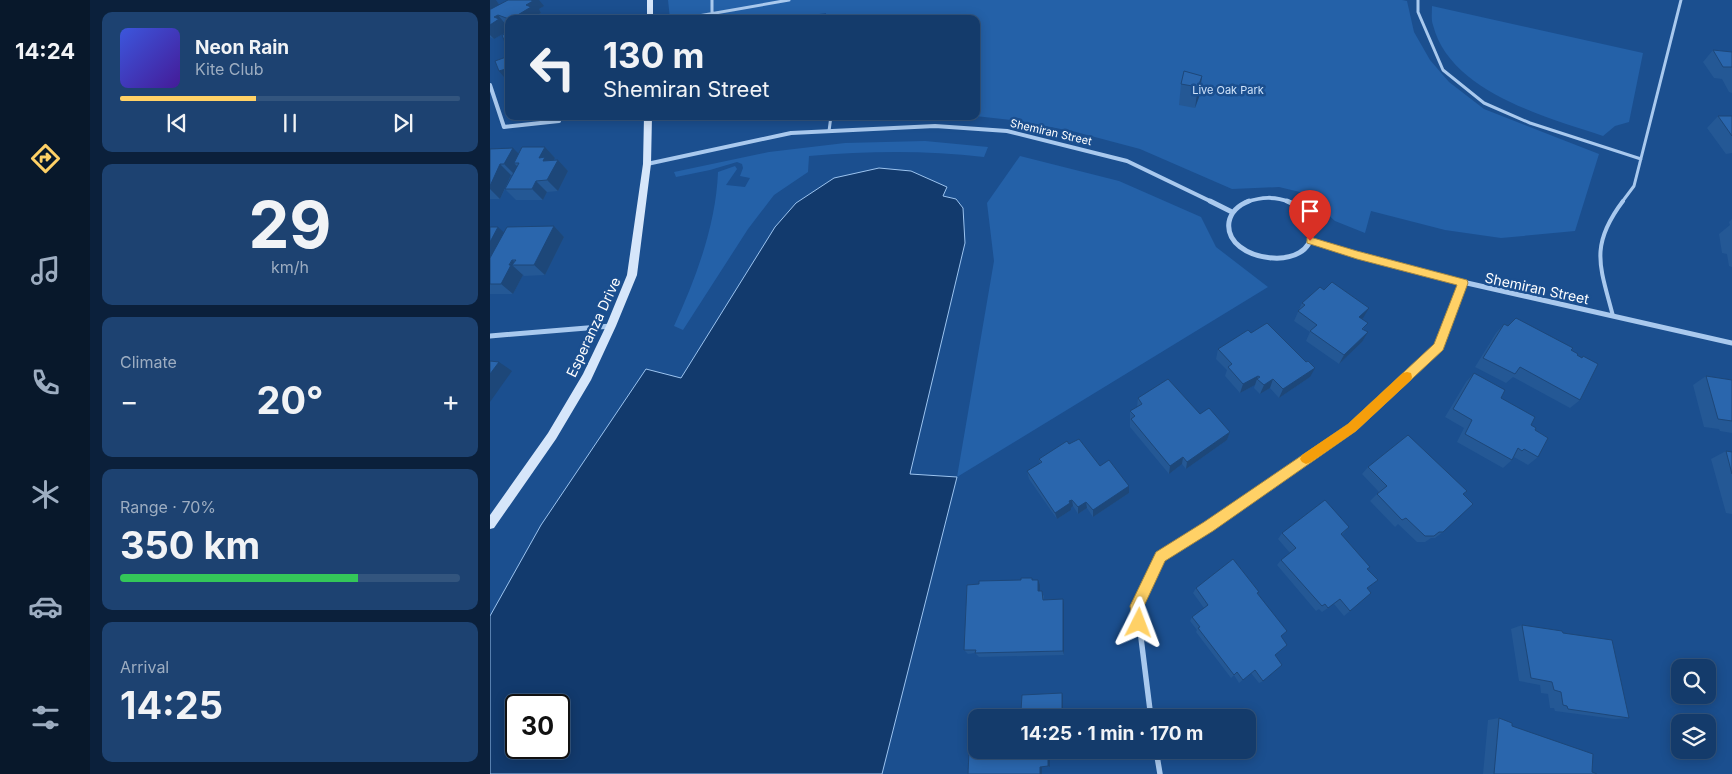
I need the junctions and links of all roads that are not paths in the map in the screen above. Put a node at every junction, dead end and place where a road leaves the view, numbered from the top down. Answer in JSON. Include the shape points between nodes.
{"nodes":[{"id":1,"x":650,"y":0,"type":"edge"},
{"id":2,"x":712,"y":0,"type":"edge"},
{"id":3,"x":789,"y":0,"type":"edge"},
{"id":4,"x":1418,"y":0,"type":"edge"},
{"id":5,"x":1681,"y":0,"type":"edge"},
{"id":6,"x":712,"y":13,"type":"junction"},
{"id":7,"x":650,"y":15,"type":"edge"},
{"id":8,"x":702,"y":15,"type":"edge"},
{"id":9,"x":490,"y":85,"type":"edge"},
{"id":10,"x":648,"y":120,"type":"edge"},
{"id":11,"x":830,"y":120,"type":"edge"},
{"id":12,"x":559,"y":122,"type":"dead end"},
{"id":13,"x":829,"y":131,"type":"junction"},
{"id":14,"x":1641,"y":159,"type":"junction"},
{"id":15,"x":647,"y":164,"type":"junction"},
{"id":16,"x":1232,"y":212,"type":"junction"},
{"id":17,"x":1310,"y":241,"type":"junction"},
{"id":18,"x":1463,"y":283,"type":"junction"},
{"id":19,"x":1613,"y":316,"type":"junction"},
{"id":20,"x":611,"y":326,"type":"junction"},
{"id":21,"x":490,"y":336,"type":"edge"},
{"id":22,"x":1732,"y":343,"type":"edge"},
{"id":23,"x":490,"y":524,"type":"edge"},
{"id":24,"x":1150,"y":709,"type":"edge"},
{"id":25,"x":1158,"y":759,"type":"edge"},
{"id":26,"x":1160,"y":774,"type":"edge"}],
"edges":[{"from":1,"to":7,"type":"main road"},
{"from":2,"to":6,"type":"lane"},
{"from":3,"to":6,"type":"lane"},
{"from":4,"to":14,"type":"lane","via":[[1418,12],[1443,70],[1484,103],[1530,123]]},
{"from":5,"to":14,"type":"lane"},
{"from":6,"to":8,"type":"lane"},
{"from":9,"to":12,"type":"street","via":[[504,127]]},
{"from":10,"to":15,"type":"main road","name":"Esperanza Drive"},
{"from":11,"to":13,"type":"lane"},
{"from":13,"to":15,"type":"street","name":"Shemiran Street","via":[[791,133]]},
{"from":13,"to":16,"type":"street","name":"Shemiran Street","via":[[935,126],[1007,131],[1127,160]]},
{"from":14,"to":19,"type":"lane","via":[[1634,186],[1610,219],[1601,239],[1600,266]]},
{"from":15,"to":20,"type":"main road","name":"Esperanza Drive","via":[[632,275]]},
{"from":16,"to":17,"type":"street","via":[[1239,204],[1255,198],[1287,200],[1306,214],[1311,224]]},
{"from":16,"to":17,"type":"street","via":[[1228,221],[1229,232],[1245,251],[1258,257],[1288,258],[1300,253]]},
{"from":17,"to":18,"type":"street","name":"Shemiran Street"},
{"from":18,"to":19,"type":"street","name":"Shemiran Street"},
{"from":18,"to":24,"type":"street","via":[[1439,347],[1352,428],[1161,556],[1137,606]]},
{"from":19,"to":22,"type":"street","name":"Shemiran Street"},
{"from":20,"to":21,"type":"street"},
{"from":20,"to":23,"type":"main road","name":"Esperanza Drive","via":[[552,436]]},
{"from":25,"to":26,"type":"street"}]}
